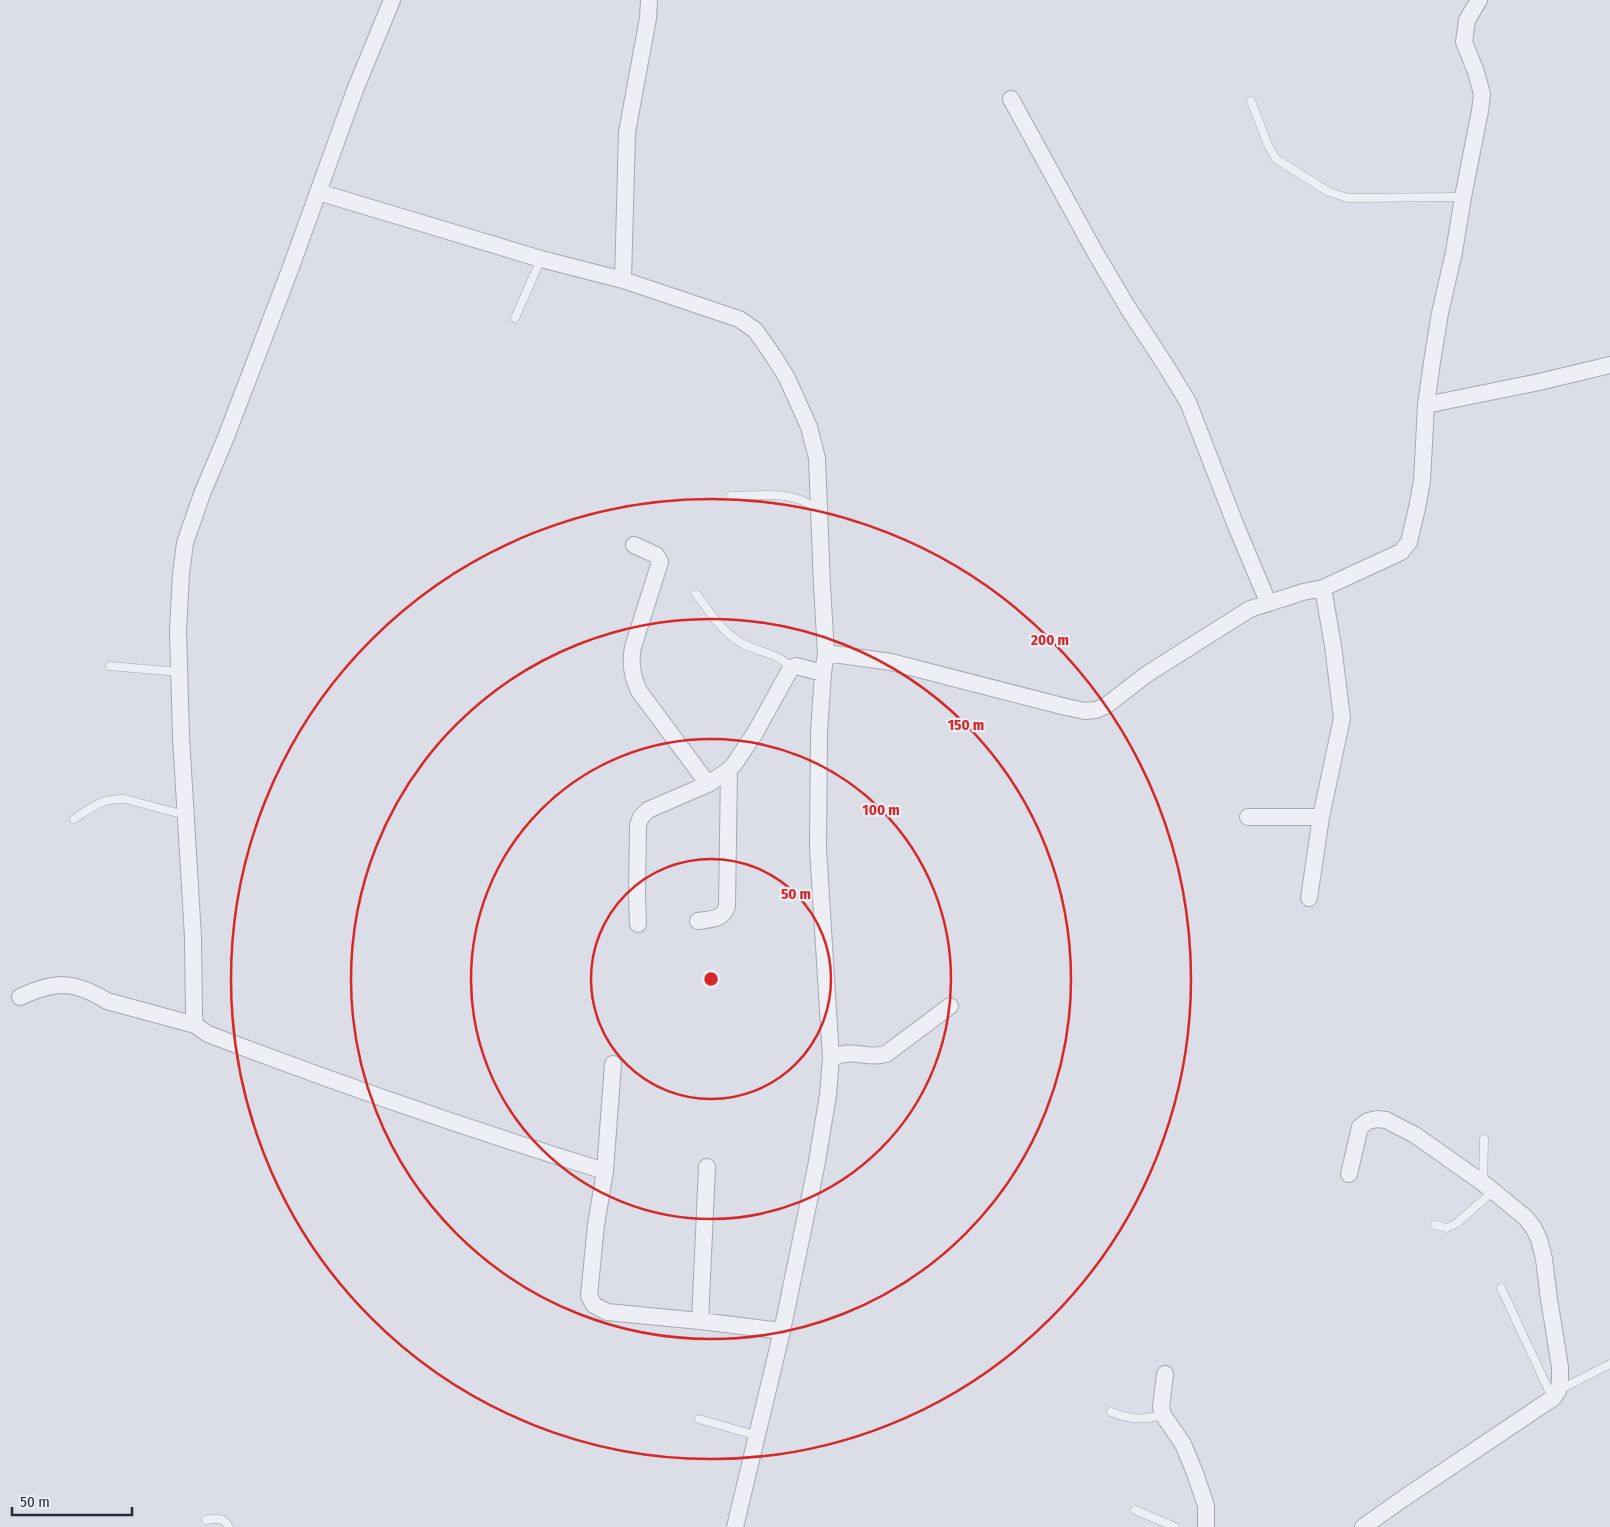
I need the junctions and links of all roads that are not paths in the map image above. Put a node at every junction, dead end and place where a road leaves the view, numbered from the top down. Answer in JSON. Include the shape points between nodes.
{"nodes":[{"id":1,"x":392,"y":0,"type":"edge"},
{"id":2,"x":649,"y":0,"type":"edge"},
{"id":3,"x":1479,"y":0,"type":"edge"},
{"id":4,"x":1011,"y":99,"type":"dead end"},
{"id":5,"x":1251,"y":101,"type":"dead end"},
{"id":6,"x":318,"y":192,"type":"junction"},
{"id":7,"x":1463,"y":197,"type":"junction"},
{"id":8,"x":540,"y":259,"type":"junction"},
{"id":9,"x":623,"y":280,"type":"junction"},
{"id":10,"x":515,"y":318,"type":"dead end"},
{"id":11,"x":1610,"y":365,"type":"edge"},
{"id":12,"x":1426,"y":405,"type":"junction"},
{"id":13,"x":731,"y":496,"type":"dead end"},
{"id":14,"x":820,"y":515,"type":"junction"},
{"id":15,"x":634,"y":546,"type":"dead end"},
{"id":16,"x":1323,"y":588,"type":"junction"},
{"id":17,"x":696,"y":594,"type":"dead end"},
{"id":18,"x":1268,"y":602,"type":"junction"},
{"id":19,"x":826,"y":653,"type":"junction"},
{"id":20,"x":110,"y":666,"type":"dead end"},
{"id":21,"x":791,"y":668,"type":"junction"},
{"id":22,"x":179,"y":672,"type":"junction"},
{"id":23,"x":823,"y":673,"type":"junction"},
{"id":24,"x":729,"y":770,"type":"junction"},
{"id":25,"x":708,"y":784,"type":"junction"},
{"id":26,"x":187,"y":816,"type":"junction"},
{"id":27,"x":1321,"y":817,"type":"junction"},
{"id":28,"x":1248,"y":818,"type":"dead end"},
{"id":29,"x":74,"y":819,"type":"dead end"},
{"id":30,"x":1309,"y":898,"type":"dead end"},
{"id":31,"x":698,"y":921,"type":"dead end"},
{"id":32,"x":638,"y":924,"type":"dead end"},
{"id":33,"x":20,"y":998,"type":"dead end"},
{"id":34,"x":950,"y":1006,"type":"dead end"},
{"id":35,"x":195,"y":1024,"type":"junction"},
{"id":36,"x":831,"y":1058,"type":"junction"},
{"id":37,"x":613,"y":1064,"type":"dead end"},
{"id":38,"x":1484,"y":1139,"type":"dead end"},
{"id":39,"x":707,"y":1166,"type":"dead end"},
{"id":40,"x":605,"y":1171,"type":"junction"},
{"id":41,"x":1348,"y":1174,"type":"dead end"},
{"id":42,"x":1488,"y":1187,"type":"junction"},
{"id":43,"x":1436,"y":1225,"type":"dead end"},
{"id":44,"x":1501,"y":1288,"type":"dead end"},
{"id":45,"x":700,"y":1321,"type":"junction"},
{"id":46,"x":782,"y":1331,"type":"junction"},
{"id":47,"x":1610,"y":1364,"type":"edge"},
{"id":48,"x":1166,"y":1374,"type":"dead end"},
{"id":49,"x":1555,"y":1394,"type":"junction"},
{"id":50,"x":1111,"y":1412,"type":"dead end"},
{"id":51,"x":1163,"y":1416,"type":"junction"},
{"id":52,"x":699,"y":1419,"type":"dead end"},
{"id":53,"x":758,"y":1436,"type":"junction"},
{"id":54,"x":1135,"y":1510,"type":"dead end"},
{"id":55,"x":206,"y":1520,"type":"dead end"},
{"id":56,"x":229,"y":1527,"type":"edge"},
{"id":57,"x":735,"y":1527,"type":"edge"},
{"id":58,"x":1175,"y":1527,"type":"edge"},
{"id":59,"x":1206,"y":1527,"type":"edge"},
{"id":60,"x":1363,"y":1527,"type":"edge"}],
"edges":[{"from":1,"to":6,"type":"street"},
{"from":2,"to":9,"type":"street","via":[[627,132]]},
{"from":3,"to":7,"type":"street","via":[[1464,31],[1464,42],[1482,94]]},
{"from":4,"to":18,"type":"street","via":[[1110,278],[1188,402]]},
{"from":5,"to":7,"type":"lane","via":[[1276,159],[1329,192],[1348,198]]},
{"from":6,"to":8,"type":"street"},
{"from":6,"to":22,"type":"street","via":[[185,544],[178,631]]},
{"from":7,"to":12,"type":"street"},
{"from":8,"to":9,"type":"street"},
{"from":8,"to":10,"type":"lane"},
{"from":9,"to":14,"type":"street","via":[[739,319],[755,330],[787,378],[808,427],[817,458]]},
{"from":11,"to":12,"type":"street"},
{"from":12,"to":16,"type":"street","via":[[1422,481],[1409,542],[1390,558]]},
{"from":13,"to":14,"type":"lane","via":[[788,496],[805,501]]},
{"from":14,"to":19,"type":"street"},
{"from":15,"to":25,"type":"street","via":[[656,555],[660,562],[633,647],[633,678]]},
{"from":16,"to":18,"type":"street"},
{"from":16,"to":27,"type":"street","via":[[1342,718]]},
{"from":17,"to":21,"type":"lane","via":[[730,635],[751,648],[778,657]]},
{"from":18,"to":19,"type":"street","via":[[1234,618],[1096,710],[1066,707],[891,662]]},
{"from":19,"to":23,"type":"street"},
{"from":20,"to":22,"type":"lane"},
{"from":21,"to":23,"type":"street","via":[[796,666]]},
{"from":21,"to":24,"type":"street","via":[[755,733]]},
{"from":22,"to":26,"type":"street"},
{"from":23,"to":36,"type":"street","via":[[818,848]]},
{"from":24,"to":25,"type":"street"},
{"from":24,"to":31,"type":"street","via":[[727,906],[721,917]]},
{"from":25,"to":32,"type":"street","via":[[648,810],[641,817],[638,825]]},
{"from":26,"to":29,"type":"lane","via":[[115,798],[95,805]]},
{"from":26,"to":35,"type":"street"},
{"from":27,"to":28,"type":"street"},
{"from":27,"to":30,"type":"street"},
{"from":33,"to":35,"type":"street","via":[[60,984],[77,987],[107,1001]]},
{"from":34,"to":36,"type":"street","via":[[886,1054],[847,1053]]},
{"from":35,"to":40,"type":"street","via":[[208,1034],[299,1069]]},
{"from":36,"to":46,"type":"street","via":[[816,1168]]},
{"from":37,"to":40,"type":"street"},
{"from":38,"to":42,"type":"lane"},
{"from":39,"to":45,"type":"street"},
{"from":40,"to":45,"type":"street","via":[[589,1296],[594,1305],[607,1312]]},
{"from":41,"to":42,"type":"street","via":[[1360,1127],[1376,1119],[1386,1120],[1415,1135]]},
{"from":42,"to":43,"type":"lane","via":[[1458,1223],[1447,1228]]},
{"from":42,"to":49,"type":"street","via":[[1525,1217],[1539,1239],[1560,1366],[1560,1382]]},
{"from":44,"to":49,"type":"lane"},
{"from":45,"to":46,"type":"street"},
{"from":46,"to":53,"type":"street"},
{"from":47,"to":49,"type":"lane"},
{"from":48,"to":51,"type":"street","via":[[1161,1407]]},
{"from":49,"to":60,"type":"street"},
{"from":50,"to":51,"type":"lane","via":[[1129,1419]]},
{"from":51,"to":59,"type":"street","via":[[1184,1444],[1196,1473],[1208,1514]]},
{"from":52,"to":53,"type":"lane"},
{"from":53,"to":57,"type":"street"},
{"from":54,"to":58,"type":"lane"},
{"from":55,"to":56,"type":"lane","via":[[223,1520]]}]}
